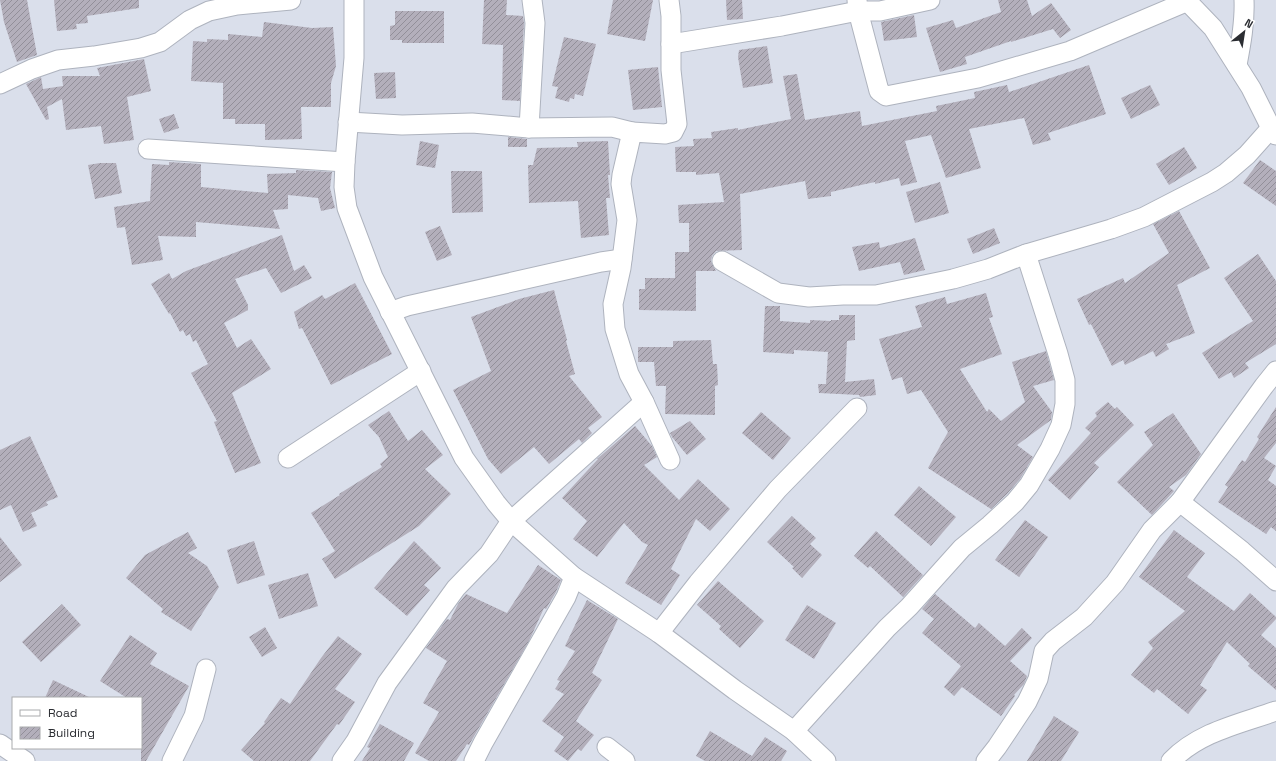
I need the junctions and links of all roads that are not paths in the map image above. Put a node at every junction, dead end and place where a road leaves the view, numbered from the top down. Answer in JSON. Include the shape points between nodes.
{"nodes":[{"id":1,"x":291,"y":0,"type":"edge"},
{"id":2,"x":354,"y":0,"type":"edge"},
{"id":3,"x":532,"y":0,"type":"edge"},
{"id":4,"x":669,"y":0,"type":"edge"},
{"id":5,"x":930,"y":0,"type":"edge"},
{"id":6,"x":1244,"y":0,"type":"edge"},
{"id":7,"x":1187,"y":1,"type":"edge"},
{"id":8,"x":858,"y":6,"type":"edge"},
{"id":9,"x":671,"y":44,"type":"junction"},
{"id":10,"x":1237,"y":65,"type":"junction"},
{"id":11,"x":1,"y":79,"type":"edge"},
{"id":12,"x":348,"y":122,"type":"junction"},
{"id":13,"x":528,"y":128,"type":"junction"},
{"id":14,"x":1274,"y":131,"type":"edge"},
{"id":15,"x":632,"y":132,"type":"junction"},
{"id":16,"x":148,"y":149,"type":"dead end"},
{"id":17,"x":345,"y":162,"type":"junction"},
{"id":18,"x":1026,"y":254,"type":"junction"},
{"id":19,"x":622,"y":259,"type":"junction"},
{"id":20,"x":722,"y":261,"type":"dead end"},
{"id":21,"x":390,"y":312,"type":"junction"},
{"id":22,"x":421,"y":371,"type":"junction"},
{"id":23,"x":1276,"y":371,"type":"edge"},
{"id":24,"x":644,"y":402,"type":"junction"},
{"id":25,"x":857,"y":408,"type":"dead end"},
{"id":26,"x":288,"y":458,"type":"dead end"},
{"id":27,"x":670,"y":460,"type":"dead end"},
{"id":28,"x":1180,"y":502,"type":"junction"},
{"id":29,"x":511,"y":521,"type":"junction"},
{"id":30,"x":574,"y":576,"type":"junction"},
{"id":31,"x":1276,"y":581,"type":"edge"},
{"id":32,"x":659,"y":633,"type":"junction"},
{"id":33,"x":206,"y":669,"type":"dead end"},
{"id":34,"x":1276,"y":711,"type":"edge"},
{"id":35,"x":794,"y":731,"type":"junction"},
{"id":36,"x":0,"y":744,"type":"edge"},
{"id":37,"x":607,"y":747,"type":"dead end"},
{"id":38,"x":25,"y":761,"type":"edge"},
{"id":39,"x":172,"y":761,"type":"edge"},
{"id":40,"x":342,"y":761,"type":"edge"},
{"id":41,"x":474,"y":761,"type":"edge"},
{"id":42,"x":625,"y":761,"type":"edge"},
{"id":43,"x":826,"y":761,"type":"edge"},
{"id":44,"x":986,"y":761,"type":"edge"},
{"id":45,"x":1170,"y":761,"type":"edge"}],
"edges":[{"from":1,"to":11,"type":"street","via":[[237,5],[209,11],[190,20],[160,42],[141,48],[58,60]]},
{"from":2,"to":12,"type":"street","via":[[354,58]]},
{"from":3,"to":13,"type":"street","via":[[535,23]]},
{"from":4,"to":9,"type":"street"},
{"from":5,"to":8,"type":"street","via":[[880,11]]},
{"from":6,"to":10,"type":"street","via":[[1245,10]]},
{"from":7,"to":8,"type":"street","via":[[1070,50],[978,78],[886,96],[879,91]]},
{"from":7,"to":10,"type":"street","via":[[1214,28]]},
{"from":8,"to":9,"type":"street","via":[[782,26]]},
{"from":9,"to":15,"type":"street","via":[[677,124],[673,132],[665,134]]},
{"from":10,"to":14,"type":"street"},
{"from":12,"to":13,"type":"street","via":[[402,125],[472,123]]},
{"from":12,"to":17,"type":"street"},
{"from":13,"to":15,"type":"street","via":[[612,128]]},
{"from":14,"to":18,"type":"street","via":[[1226,173],[1144,217]]},
{"from":15,"to":19,"type":"street","via":[[621,184],[627,220]]},
{"from":16,"to":17,"type":"street"},
{"from":17,"to":21,"type":"street","via":[[344,187],[347,208],[373,277]]},
{"from":18,"to":20,"type":"street","via":[[953,279],[876,295],[809,297],[778,292]]},
{"from":18,"to":35,"type":"street","via":[[1065,380],[1065,404],[1061,425],[1050,449],[1029,485],[1015,502],[962,548]]},
{"from":19,"to":21,"type":"street","via":[[546,274]]},
{"from":19,"to":24,"type":"street","via":[[612,304],[614,329],[629,374]]},
{"from":21,"to":22,"type":"street"},
{"from":22,"to":26,"type":"street"},
{"from":22,"to":29,"type":"street","via":[[464,458]]},
{"from":23,"to":28,"type":"street"},
{"from":24,"to":27,"type":"street"},
{"from":24,"to":29,"type":"street"},
{"from":25,"to":32,"type":"street","via":[[778,489]]},
{"from":28,"to":31,"type":"street"},
{"from":28,"to":44,"type":"street","via":[[1152,530],[1099,602],[1044,651],[1038,679],[1027,702]]},
{"from":29,"to":30,"type":"street"},
{"from":29,"to":40,"type":"street","via":[[489,554],[456,588],[387,683],[356,741]]},
{"from":30,"to":32,"type":"street"},
{"from":30,"to":41,"type":"street","via":[[566,597]]},
{"from":32,"to":35,"type":"street"},
{"from":33,"to":39,"type":"street","via":[[194,716]]},
{"from":34,"to":45,"type":"street","via":[[1209,734]]},
{"from":35,"to":43,"type":"street"},
{"from":36,"to":38,"type":"street"},
{"from":37,"to":42,"type":"street"}]}
